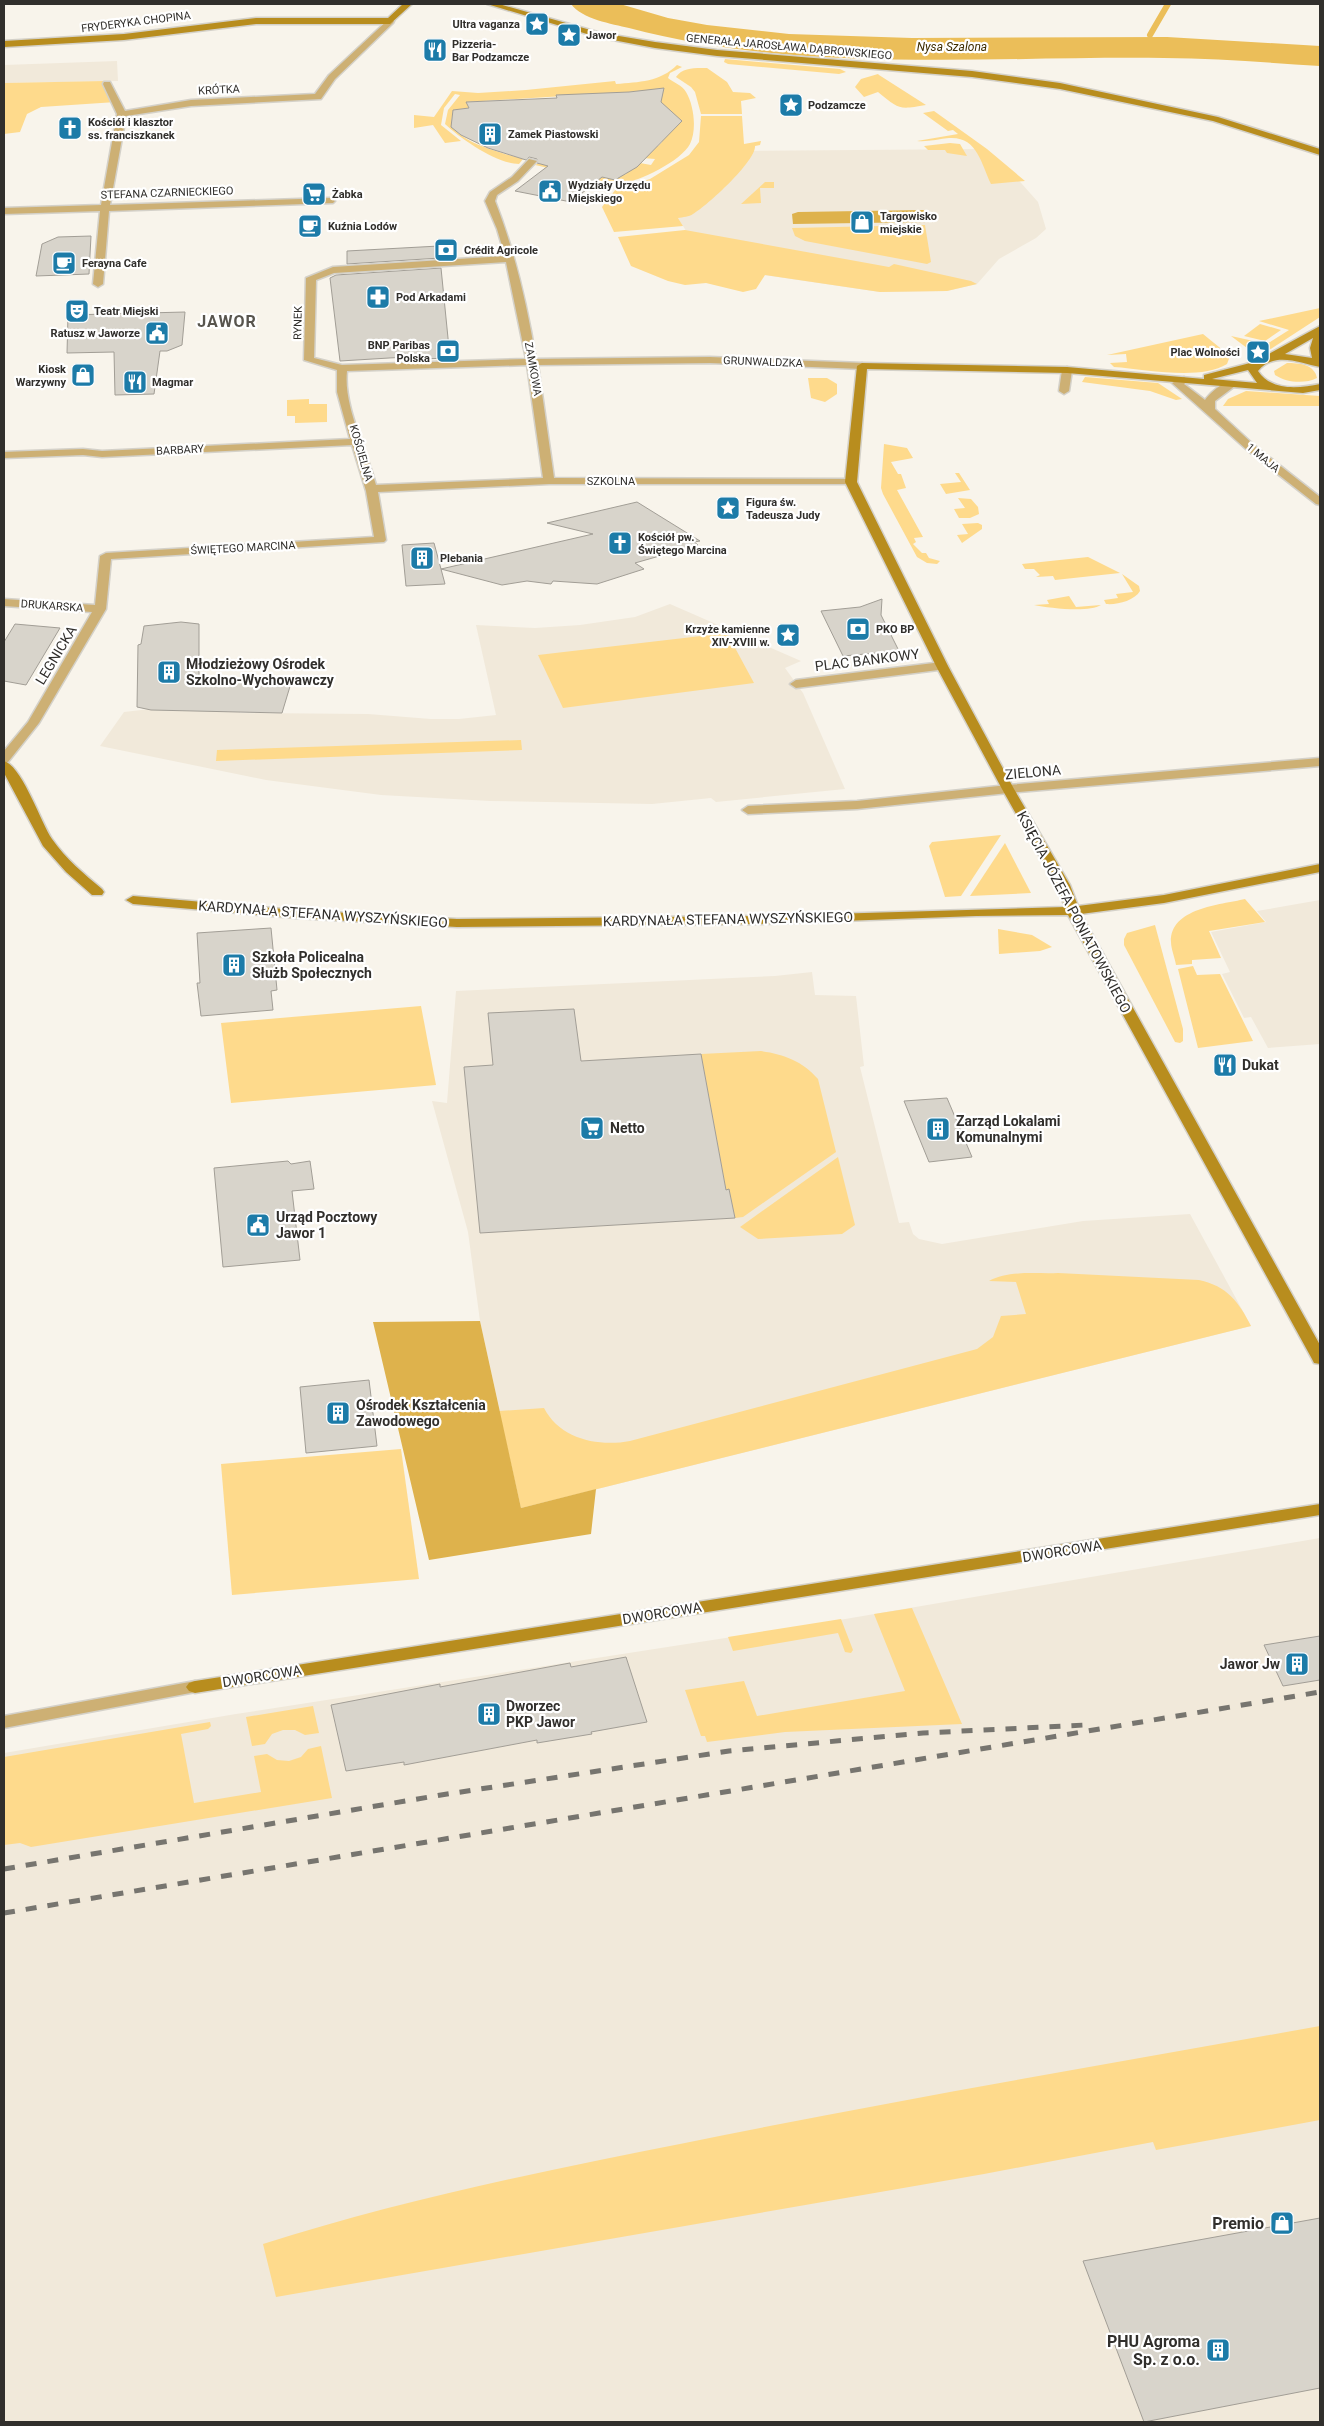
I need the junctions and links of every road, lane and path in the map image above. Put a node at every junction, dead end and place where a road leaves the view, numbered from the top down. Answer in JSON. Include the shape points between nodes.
{"nodes":[{"id":1,"x":408,"y":4,"type":"edge"},
{"id":2,"x":491,"y":4,"type":"edge"},
{"id":3,"x":390,"y":21,"type":"junction"},
{"id":4,"x":4,"y":44,"type":"edge"},
{"id":5,"x":107,"y":84,"type":"dead end"},
{"id":6,"x":122,"y":114,"type":"junction"},
{"id":7,"x":1320,"y":152,"type":"edge"},
{"id":8,"x":532,"y":161,"type":"dead end"},
{"id":9,"x":330,"y":201,"type":"dead end"},
{"id":10,"x":105,"y":208,"type":"junction"},
{"id":11,"x":4,"y":211,"type":"edge"},
{"id":12,"x":510,"y":259,"type":"junction"},
{"id":13,"x":98,"y":284,"type":"dead end"},
{"id":14,"x":1320,"y":329,"type":"edge"},
{"id":15,"x":1320,"y":334,"type":"edge"},
{"id":16,"x":1267,"y":360,"type":"junction"},
{"id":17,"x":533,"y":362,"type":"junction"},
{"id":18,"x":1320,"y":363,"type":"edge"},
{"id":19,"x":1256,"y":365,"type":"junction"},
{"id":20,"x":862,"y":366,"type":"junction"},
{"id":21,"x":342,"y":368,"type":"junction"},
{"id":22,"x":1067,"y":370,"type":"junction"},
{"id":23,"x":1184,"y":380,"type":"junction"},
{"id":24,"x":1231,"y":384,"type":"junction"},
{"id":25,"x":1320,"y":387,"type":"edge"},
{"id":26,"x":1278,"y":388,"type":"junction"},
{"id":27,"x":1304,"y":390,"type":"junction"},
{"id":28,"x":1064,"y":391,"type":"dead end"},
{"id":29,"x":1320,"y":392,"type":"edge"},
{"id":30,"x":1210,"y":410,"type":"junction"},
{"id":31,"x":357,"y":442,"type":"junction"},
{"id":32,"x":4,"y":455,"type":"edge"},
{"id":33,"x":549,"y":481,"type":"junction"},
{"id":34,"x":851,"y":482,"type":"junction"},
{"id":35,"x":372,"y":489,"type":"junction"},
{"id":36,"x":1320,"y":502,"type":"edge"},
{"id":37,"x":380,"y":540,"type":"joint"},
{"id":38,"x":106,"y":556,"type":"joint"},
{"id":39,"x":4,"y":602,"type":"edge"},
{"id":40,"x":100,"y":609,"type":"junction"},
{"id":41,"x":942,"y":666,"type":"junction"},
{"id":42,"x":796,"y":684,"type":"dead end"},
{"id":43,"x":4,"y":759,"type":"edge"},
{"id":44,"x":1320,"y":762,"type":"edge"},
{"id":45,"x":4,"y":766,"type":"edge"},
{"id":46,"x":1008,"y":789,"type":"junction"},
{"id":47,"x":748,"y":810,"type":"dead end"},
{"id":48,"x":1320,"y":868,"type":"edge"},
{"id":49,"x":97,"y":892,"type":"dead end"},
{"id":50,"x":133,"y":900,"type":"dead end"},
{"id":51,"x":1073,"y":912,"type":"junction"},
{"id":52,"x":1320,"y":1359,"type":"edge"},
{"id":53,"x":1320,"y":1509,"type":"edge"},
{"id":54,"x":4,"y":1722,"type":"edge"}],
"edges":[{"from":1,"to":3,"type":"street"},
{"from":2,"to":7,"type":"street","name":"GENERAŁA JAROSŁAWA DĄBROWSKIEGO","via":[[600,36],[655,46],[972,74],[1060,86],[1215,119]]},
{"from":3,"to":4,"type":"street","name":"FRYDERYKA CHOPINA","via":[[256,21],[124,37]]},
{"from":3,"to":6,"type":"street","name":"KRÓTKA","via":[[332,78],[318,97],[191,103]]},
{"from":5,"to":6,"type":"street"},
{"from":6,"to":10,"type":"street"},
{"from":8,"to":12,"type":"street","name":"ZAMKOWA","via":[[515,179],[493,194],[490,201],[503,231]]},
{"from":9,"to":10,"type":"street","name":"STEFANA CZARNIECKIEGO"},
{"from":10,"to":11,"type":"street","name":"STEFANA CZARNIECKIEGO"},
{"from":10,"to":13,"type":"street"},
{"from":12,"to":17,"type":"street","name":"ZAMKOWA"},
{"from":12,"to":21,"type":"street","name":"RYNEK","via":[[333,270],[311,278],[310,360]]},
{"from":14,"to":16,"type":"street"},
{"from":15,"to":18,"type":"street","via":[[1315,350]]},
{"from":16,"to":18,"type":"street","via":[[1294,357]]},
{"from":16,"to":19,"type":"street"},
{"from":17,"to":20,"type":"street","name":"GRUNWALDZKA","via":[[710,360]]},
{"from":17,"to":21,"type":"street","name":"GRUNWALDZKA"},
{"from":17,"to":33,"type":"street","name":"ZAMKOWA"},
{"from":19,"to":23,"type":"street"},
{"from":19,"to":26,"type":"street","via":[[1253,371],[1256,378]]},
{"from":20,"to":22,"type":"street","name":"GRUNWALDZKA"},
{"from":20,"to":34,"type":"street"},
{"from":21,"to":31,"type":"street","name":"KOŚCIELNA","via":[[344,394]]},
{"from":22,"to":23,"type":"street","name":"GRUNWALDZKA"},
{"from":22,"to":28,"type":"street"},
{"from":23,"to":24,"type":"street"},
{"from":23,"to":30,"type":"street","name":"1 MAJA","via":[[1178,383]]},
{"from":24,"to":26,"type":"street"},
{"from":24,"to":30,"type":"street","via":[[1210,400]]},
{"from":25,"to":27,"type":"street"},
{"from":26,"to":27,"type":"street"},
{"from":27,"to":29,"type":"street"},
{"from":30,"to":36,"type":"street","name":"1 MAJA","via":[[1251,448]]},
{"from":31,"to":32,"type":"street","name":"BARBARY","via":[[102,454]]},
{"from":31,"to":35,"type":"street","name":"KOŚCIELNA"},
{"from":33,"to":34,"type":"street","name":"SZKOLNA"},
{"from":33,"to":35,"type":"street","name":"SZKOLNA"},
{"from":34,"to":41,"type":"street","name":"KSIĘCIA JÓZEFA PONIATOWSKIEGO"},
{"from":35,"to":37,"type":"street","name":"KOŚCIELNA"},
{"from":37,"to":38,"type":"street","name":"ŚWIĘTEGO MARCINA"},
{"from":38,"to":40,"type":"street","name":"LEGNICKA"},
{"from":39,"to":40,"type":"street","name":"DRUKARSKA"},
{"from":40,"to":43,"type":"street","name":"LEGNICKA","via":[[33,723]]},
{"from":41,"to":42,"type":"street","name":"PLAC BANKOWY"},
{"from":41,"to":46,"type":"street","name":"KSIĘCIA JÓZEFA PONIATOWSKIEGO"},
{"from":44,"to":46,"type":"street","name":"ZIELONA"},
{"from":45,"to":49,"type":"street","via":[[18,783],[36,823],[52,848],[74,874]]},
{"from":46,"to":47,"type":"street","name":"ZIELONA","via":[[857,805]]},
{"from":46,"to":51,"type":"street","name":"KSIĘCIA JÓZEFA PONIATOWSKIEGO","via":[[1063,885]]},
{"from":48,"to":51,"type":"street","name":"KARDYNAŁA STEFANA WYSZYŃSKIEGO","via":[[1164,899]]},
{"from":50,"to":51,"type":"street","name":"KARDYNAŁA STEFANA WYSZYŃSKIEGO","via":[[306,914],[486,923]]},
{"from":51,"to":52,"type":"street","name":"KSIĘCIA JÓZEFA PONIATOWSKIEGO"},
{"from":53,"to":54,"type":"street","name":"DWORCOWA","via":[[195,1687]]}]}
